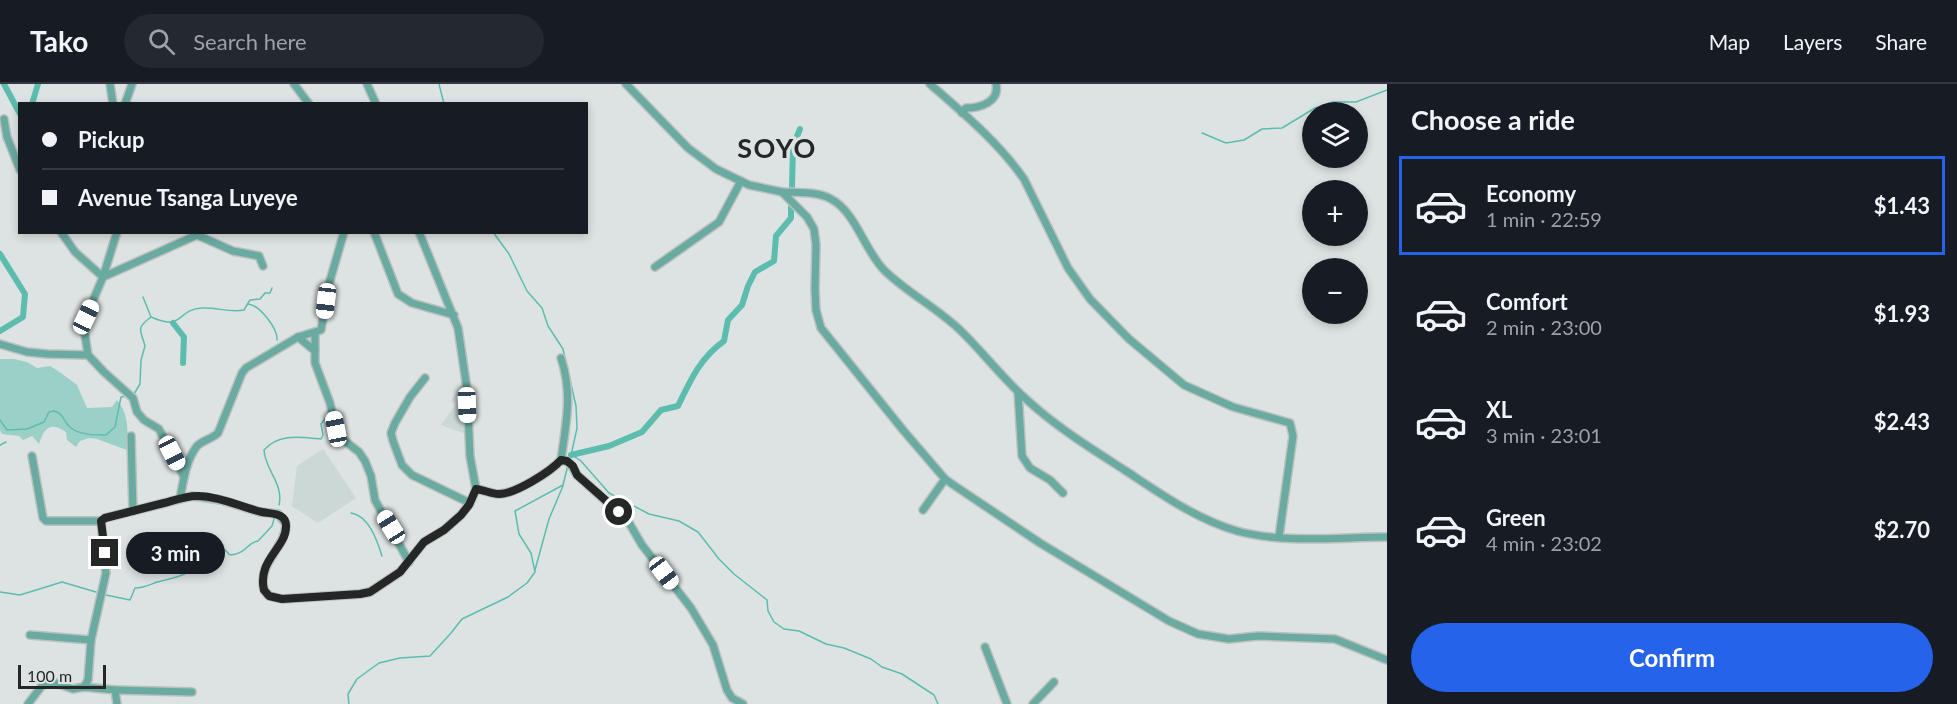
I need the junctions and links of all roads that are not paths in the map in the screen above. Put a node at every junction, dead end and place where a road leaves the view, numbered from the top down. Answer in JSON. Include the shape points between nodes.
{"nodes":[{"id":1,"x":110,"y":84,"type":"edge"},
{"id":2,"x":132,"y":84,"type":"edge"},
{"id":3,"x":294,"y":84,"type":"edge"},
{"id":4,"x":367,"y":84,"type":"edge"},
{"id":5,"x":626,"y":84,"type":"edge"},
{"id":6,"x":930,"y":84,"type":"edge"},
{"id":7,"x":996,"y":84,"type":"edge"},
{"id":8,"x":114,"y":102,"type":"edge"},
{"id":9,"x":126,"y":102,"type":"edge"},
{"id":10,"x":308,"y":102,"type":"edge"},
{"id":11,"x":375,"y":102,"type":"edge"},
{"id":12,"x":962,"y":113,"type":"junction"},
{"id":13,"x":4,"y":119,"type":"dead end"},
{"id":14,"x":18,"y":165,"type":"edge"},
{"id":15,"x":741,"y":181,"type":"junction"},
{"id":16,"x":782,"y":192,"type":"junction"},
{"id":17,"x":62,"y":234,"type":"edge"},
{"id":18,"x":116,"y":234,"type":"edge"},
{"id":19,"x":343,"y":234,"type":"edge"},
{"id":20,"x":376,"y":234,"type":"edge"},
{"id":21,"x":420,"y":234,"type":"edge"},
{"id":22,"x":262,"y":266,"type":"dead end"},
{"id":23,"x":655,"y":267,"type":"dead end"},
{"id":24,"x":103,"y":277,"type":"junction"},
{"id":25,"x":454,"y":315,"type":"junction"},
{"id":26,"x":315,"y":333,"type":"junction"},
{"id":27,"x":297,"y":337,"type":"junction"},
{"id":28,"x":0,"y":344,"type":"edge"},
{"id":29,"x":315,"y":351,"type":"junction"},
{"id":30,"x":88,"y":355,"type":"junction"},
{"id":31,"x":561,"y":358,"type":"dead end"},
{"id":32,"x":426,"y":378,"type":"dead end"},
{"id":33,"x":1018,"y":392,"type":"junction"},
{"id":34,"x":130,"y":436,"type":"dead end"},
{"id":35,"x":32,"y":456,"type":"dead end"},
{"id":36,"x":567,"y":462,"type":"junction"},
{"id":37,"x":184,"y":477,"type":"junction"},
{"id":38,"x":945,"y":479,"type":"junction"},
{"id":39,"x":476,"y":489,"type":"junction"},
{"id":40,"x":1063,"y":493,"type":"dead end"},
{"id":41,"x":180,"y":499,"type":"junction"},
{"id":42,"x":470,"y":503,"type":"junction"},
{"id":43,"x":923,"y":510,"type":"dead end"},
{"id":44,"x":133,"y":512,"type":"junction"},
{"id":45,"x":101,"y":521,"type":"junction"},
{"id":46,"x":1279,"y":537,"type":"junction"},
{"id":47,"x":1387,"y":537,"type":"edge"},
{"id":48,"x":409,"y":562,"type":"junction"},
{"id":49,"x":30,"y":635,"type":"dead end"},
{"id":50,"x":91,"y":640,"type":"junction"},
{"id":51,"x":985,"y":646,"type":"dead end"},
{"id":52,"x":1387,"y":660,"type":"edge"},
{"id":53,"x":1054,"y":682,"type":"dead end"},
{"id":54,"x":84,"y":687,"type":"junction"},
{"id":55,"x":115,"y":690,"type":"junction"},
{"id":56,"x":192,"y":692,"type":"dead end"},
{"id":57,"x":28,"y":704,"type":"edge"},
{"id":58,"x":117,"y":704,"type":"edge"},
{"id":59,"x":743,"y":704,"type":"edge"},
{"id":60,"x":1007,"y":704,"type":"edge"},
{"id":61,"x":1033,"y":704,"type":"edge"}],
"edges":[{"from":1,"to":8,"type":"street"},
{"from":2,"to":9,"type":"street"},
{"from":3,"to":10,"type":"street"},
{"from":4,"to":11,"type":"street"},
{"from":5,"to":15,"type":"street","via":[[688,148],[716,169]]},
{"from":6,"to":12,"type":"street"},
{"from":7,"to":12,"type":"street","via":[[992,100]]},
{"from":12,"to":46,"type":"street","via":[[1018,170],[1068,268],[1090,299],[1129,339],[1184,385],[1233,407],[1290,423],[1293,436]]},
{"from":13,"to":14,"type":"street"},
{"from":15,"to":16,"type":"street"},
{"from":15,"to":23,"type":"street","via":[[719,222]]},
{"from":16,"to":33,"type":"street","via":[[812,193],[831,198],[843,207],[881,267],[959,329]]},
{"from":16,"to":38,"type":"street","via":[[807,217],[814,230],[815,300],[821,328]]},
{"from":17,"to":24,"type":"street","via":[[75,252]]},
{"from":18,"to":24,"type":"street"},
{"from":19,"to":26,"type":"street","via":[[321,330]]},
{"from":20,"to":25,"type":"street","via":[[398,294],[412,303]]},
{"from":21,"to":25,"type":"street"},
{"from":22,"to":24,"type":"street","via":[[259,256],[233,251],[197,235]]},
{"from":24,"to":30,"type":"street","via":[[84,327]]},
{"from":25,"to":39,"type":"street","via":[[462,343]]},
{"from":26,"to":27,"type":"street"},
{"from":26,"to":29,"type":"street"},
{"from":27,"to":29,"type":"street"},
{"from":27,"to":37,"type":"street","via":[[246,368],[218,433],[198,445]]},
{"from":28,"to":30,"type":"street","via":[[27,352]]},
{"from":29,"to":48,"type":"street","via":[[315,363],[337,435],[365,461],[375,500]]},
{"from":30,"to":37,"type":"street","via":[[133,398],[144,420],[159,429]]},
{"from":31,"to":36,"type":"street","via":[[568,388]]},
{"from":32,"to":42,"type":"street","via":[[394,423],[393,441],[402,465],[411,475]]},
{"from":33,"to":40,"type":"street","via":[[1022,456],[1030,468]]},
{"from":33,"to":46,"type":"street","via":[[1087,446],[1183,508],[1238,531]]},
{"from":34,"to":44,"type":"street"},
{"from":35,"to":45,"type":"street","via":[[44,520]]},
{"from":36,"to":39,"type":"street","via":[[498,495]]},
{"from":36,"to":59,"type":"street","via":[[628,521],[710,637],[727,690]]},
{"from":37,"to":41,"type":"street"},
{"from":38,"to":43,"type":"street"},
{"from":38,"to":52,"type":"street","via":[[1040,543],[1192,632],[1229,639],[1335,639]]},
{"from":39,"to":42,"type":"street"},
{"from":41,"to":44,"type":"street"},
{"from":41,"to":48,"type":"street","via":[[208,497],[283,518],[286,530],[263,575],[264,590],[269,596],[282,599],[360,594],[400,572]]},
{"from":42,"to":48,"type":"street","via":[[454,522],[424,542]]},
{"from":44,"to":45,"type":"street"},
{"from":45,"to":50,"type":"street","via":[[106,573]]},
{"from":46,"to":47,"type":"street"},
{"from":49,"to":50,"type":"street"},
{"from":50,"to":54,"type":"street"},
{"from":51,"to":60,"type":"street"},
{"from":53,"to":61,"type":"street"},
{"from":54,"to":55,"type":"street"},
{"from":54,"to":57,"type":"street","via":[[73,689],[46,682]]},
{"from":55,"to":56,"type":"street"},
{"from":55,"to":58,"type":"street"}]}
